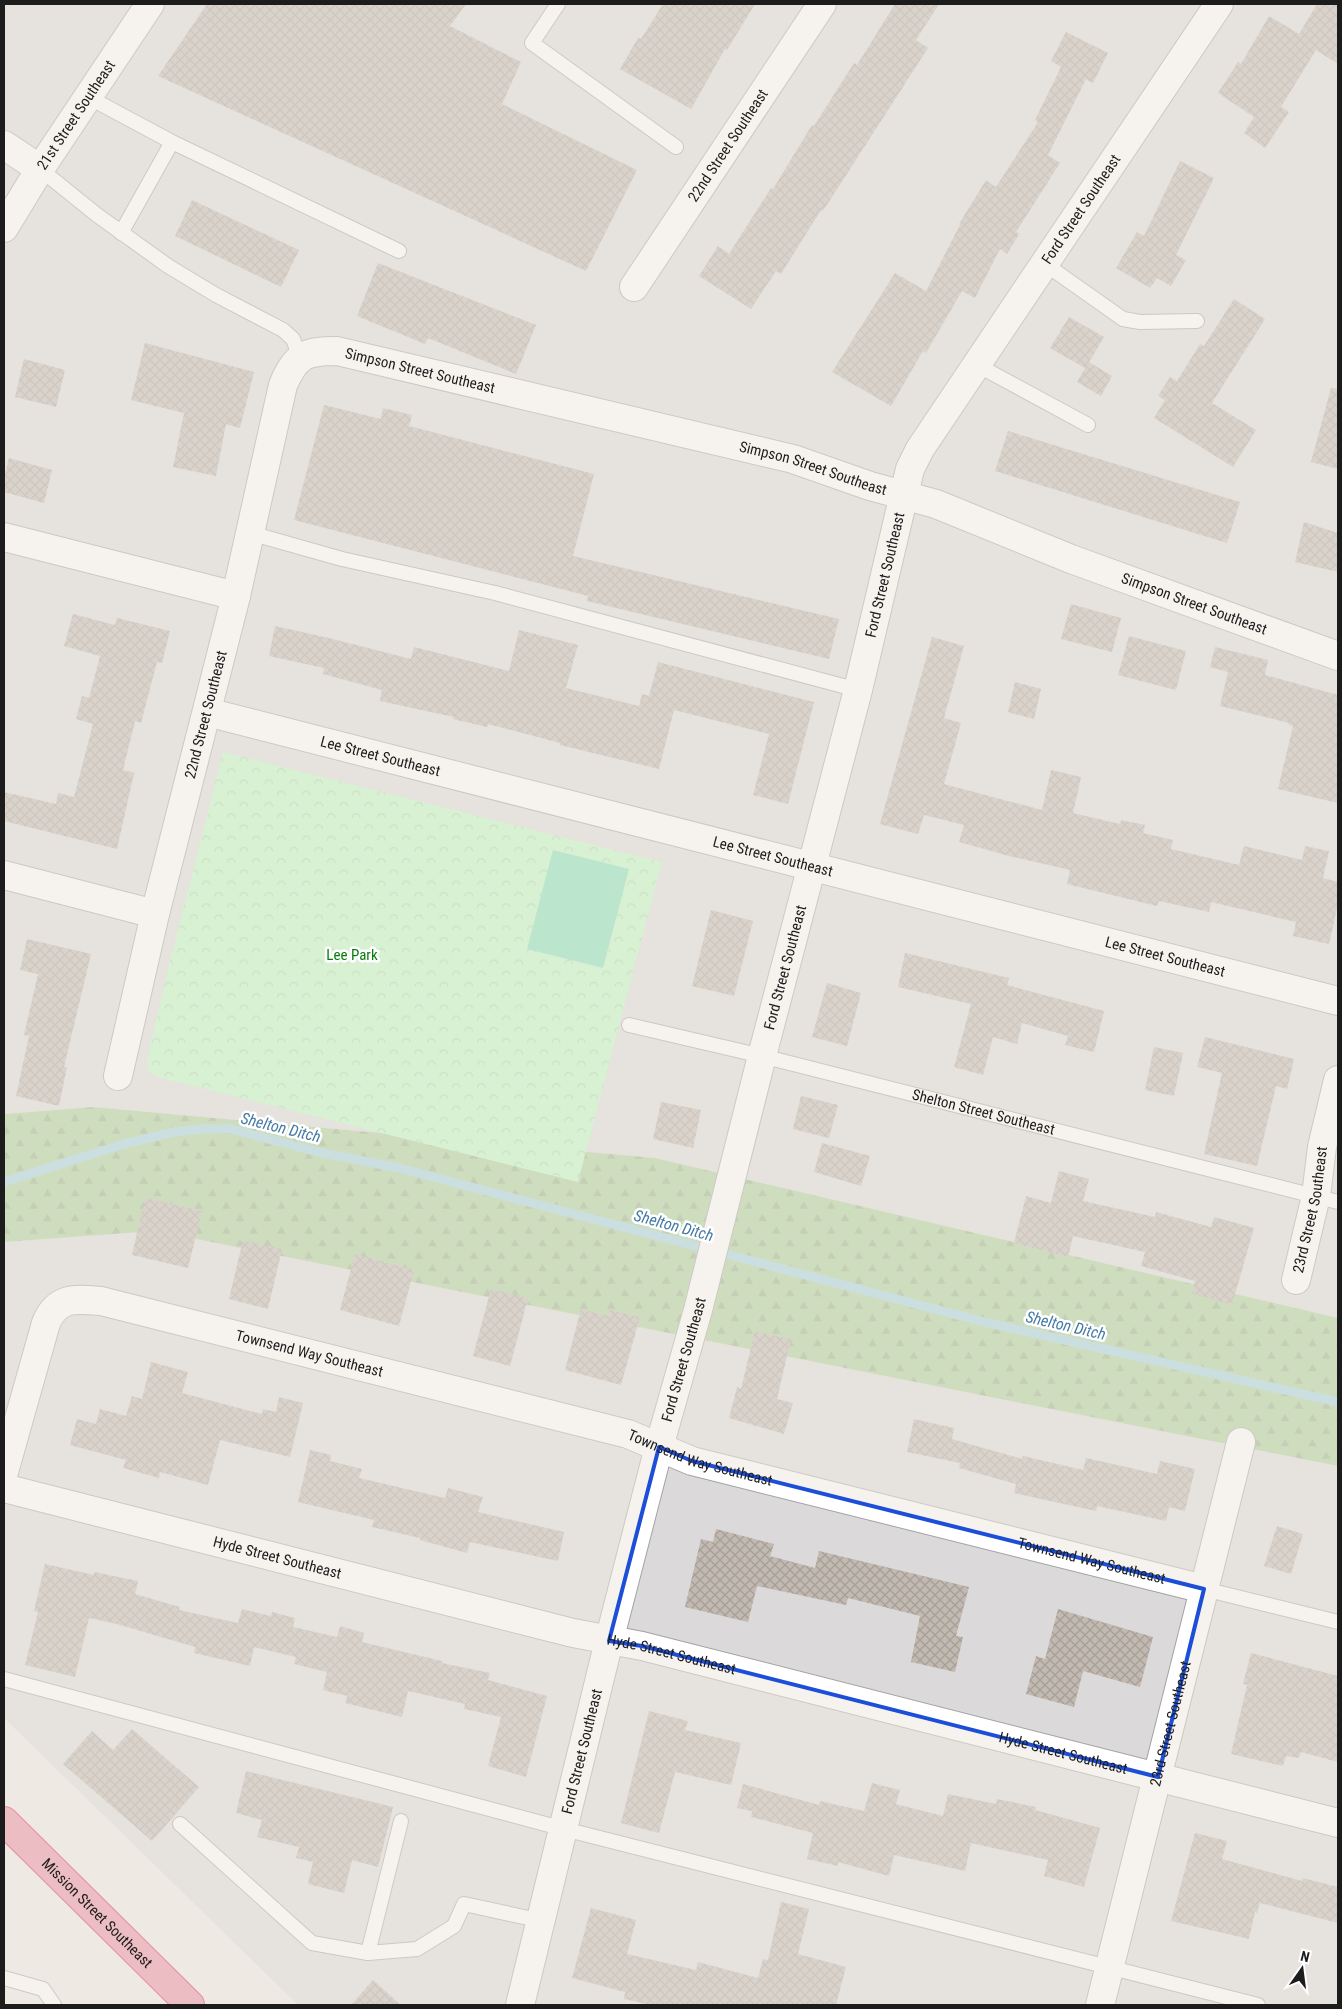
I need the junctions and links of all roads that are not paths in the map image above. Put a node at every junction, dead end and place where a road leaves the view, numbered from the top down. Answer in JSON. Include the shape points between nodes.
{"nodes":[{"id":1,"x":150,"y":4,"type":"edge"},
{"id":2,"x":558,"y":4,"type":"edge"},
{"id":3,"x":822,"y":4,"type":"edge"},
{"id":4,"x":1220,"y":4,"type":"edge"},
{"id":5,"x":88,"y":97,"type":"junction"},
{"id":6,"x":172,"y":142,"type":"junction"},
{"id":7,"x":4,"y":145,"type":"edge"},
{"id":8,"x":676,"y":147,"type":"dead end"},
{"id":9,"x":40,"y":169,"type":"junction"},
{"id":10,"x":4,"y":228,"type":"edge"},
{"id":11,"x":121,"y":233,"type":"junction"},
{"id":12,"x":399,"y":251,"type":"dead end"},
{"id":13,"x":1045,"y":264,"type":"junction"},
{"id":14,"x":634,"y":287,"type":"dead end"},
{"id":15,"x":1197,"y":321,"type":"dead end"},
{"id":16,"x":300,"y":358,"type":"junction"},
{"id":17,"x":977,"y":365,"type":"junction"},
{"id":18,"x":1088,"y":425,"type":"dead end"},
{"id":19,"x":905,"y":496,"type":"junction"},
{"id":20,"x":250,"y":534,"type":"junction"},
{"id":21,"x":4,"y":537,"type":"edge"},
{"id":22,"x":236,"y":596,"type":"junction"},
{"id":23,"x":1338,"y":656,"type":"edge"},
{"id":24,"x":858,"y":690,"type":"junction"},
{"id":25,"x":207,"y":712,"type":"junction"},
{"id":26,"x":812,"y":865,"type":"junction"},
{"id":27,"x":4,"y":875,"type":"edge"},
{"id":28,"x":155,"y":914,"type":"junction"},
{"id":29,"x":1338,"y":1001,"type":"edge"},
{"id":30,"x":629,"y":1025,"type":"dead end"},
{"id":31,"x":762,"y":1056,"type":"junction"},
{"id":32,"x":118,"y":1076,"type":"dead end"},
{"id":33,"x":1338,"y":1080,"type":"edge"},
{"id":34,"x":1327,"y":1199,"type":"edge"},
{"id":35,"x":1296,"y":1280,"type":"dead end"},
{"id":36,"x":1241,"y":1442,"type":"dead end"},
{"id":37,"x":659,"y":1447,"type":"junction"},
{"id":38,"x":4,"y":1472,"type":"edge"},
{"id":39,"x":4,"y":1488,"type":"edge"},
{"id":40,"x":1204,"y":1589,"type":"junction"},
{"id":41,"x":1338,"y":1622,"type":"edge"},
{"id":42,"x":609,"y":1641,"type":"junction"},
{"id":43,"x":4,"y":1679,"type":"edge"},
{"id":44,"x":1158,"y":1777,"type":"junction"},
{"id":45,"x":4,"y":1821,"type":"edge"},
{"id":46,"x":401,"y":1821,"type":"dead end"},
{"id":47,"x":1338,"y":1823,"type":"edge"},
{"id":48,"x":180,"y":1824,"type":"dead end"},
{"id":49,"x":564,"y":1829,"type":"junction"},
{"id":50,"x":542,"y":1921,"type":"junction"},
{"id":51,"x":368,"y":1954,"type":"junction"},
{"id":52,"x":1110,"y":1967,"type":"junction"},
{"id":53,"x":4,"y":1978,"type":"edge"},
{"id":54,"x":54,"y":2005,"type":"edge"},
{"id":55,"x":190,"y":2005,"type":"edge"},
{"id":56,"x":520,"y":2005,"type":"edge"},
{"id":57,"x":1100,"y":2005,"type":"edge"},
{"id":58,"x":1258,"y":2005,"type":"edge"}],
"edges":[{"from":1,"to":5,"type":"street","name":"21st Street Southeast"},
{"from":2,"to":8,"type":"lane","via":[[532,43]]},
{"from":3,"to":14,"type":"street","name":"22nd Street Southeast"},
{"from":4,"to":13,"type":"street","name":"Ford Street Southeast"},
{"from":5,"to":6,"type":"lane"},
{"from":5,"to":9,"type":"street","name":"21st Street Southeast"},
{"from":6,"to":11,"type":"lane"},
{"from":6,"to":12,"type":"lane"},
{"from":7,"to":9,"type":"street"},
{"from":9,"to":10,"type":"street","name":"21st Street Southeast"},
{"from":9,"to":11,"type":"lane"},
{"from":11,"to":16,"type":"lane","via":[[216,295],[283,330],[293,339]]},
{"from":13,"to":15,"type":"lane","via":[[1123,319],[1140,322]]},
{"from":13,"to":17,"type":"street","name":"Ford Street Southeast"},
{"from":16,"to":19,"type":"street","name":"Simpson Street Southeast","via":[[318,351],[337,351],[772,453]]},
{"from":16,"to":20,"type":"street","name":"22nd Street Southeast","via":[[291,366],[283,385]]},
{"from":17,"to":18,"type":"lane"},
{"from":17,"to":19,"type":"street","name":"Ford Street Southeast","via":[[920,449],[910,469]]},
{"from":19,"to":23,"type":"street","name":"Simpson Street Southeast","via":[[936,504],[1071,559]]},
{"from":19,"to":24,"type":"street","name":"Ford Street Southeast"},
{"from":20,"to":22,"type":"street","name":"22nd Street Southeast"},
{"from":20,"to":24,"type":"lane","via":[[342,559],[494,593]]},
{"from":21,"to":22,"type":"street"},
{"from":22,"to":25,"type":"street","name":"22nd Street Southeast"},
{"from":24,"to":26,"type":"street","name":"Ford Street Southeast"},
{"from":25,"to":26,"type":"street","name":"Lee Street Southeast"},
{"from":25,"to":28,"type":"street","name":"22nd Street Southeast"},
{"from":26,"to":29,"type":"street","name":"Lee Street Southeast"},
{"from":26,"to":31,"type":"street","name":"Ford Street Southeast"},
{"from":27,"to":28,"type":"street"},
{"from":28,"to":32,"type":"street","name":"22nd Street Southeast"},
{"from":30,"to":31,"type":"lane","name":"Shelton Street Southeast"},
{"from":31,"to":34,"type":"lane","name":"Shelton Street Southeast"},
{"from":31,"to":37,"type":"street","name":"Ford Street Southeast","via":[[698,1310]]},
{"from":33,"to":34,"type":"street","name":"23rd Street Southeast","via":[[1322,1147]]},
{"from":34,"to":35,"type":"street","name":"23rd Street Southeast"},
{"from":36,"to":40,"type":"street","name":"23rd Street Southeast"},
{"from":37,"to":38,"type":"street","name":"Townsend Way Southeast","via":[[628,1434],[101,1301],[80,1299],[62,1303],[51,1311]]},
{"from":37,"to":40,"type":"street","name":"Townsend Way Southeast","via":[[692,1461]]},
{"from":37,"to":42,"type":"street","name":"Ford Street Southeast"},
{"from":39,"to":42,"type":"street","name":"Hyde Street Southeast"},
{"from":40,"to":41,"type":"lane","name":"Townsend Way Southeast"},
{"from":40,"to":44,"type":"street","name":"23rd Street Southeast"},
{"from":42,"to":44,"type":"street","name":"Hyde Street Southeast","via":[[651,1648]]},
{"from":42,"to":49,"type":"street","name":"Ford Street Southeast"},
{"from":43,"to":49,"type":"lane"},
{"from":44,"to":47,"type":"street","name":"Hyde Street Southeast"},
{"from":44,"to":52,"type":"street","name":"23rd Street Southeast"},
{"from":45,"to":55,"type":"highway","name":"Mission Street Southeast"},
{"from":46,"to":51,"type":"lane"},
{"from":48,"to":51,"type":"lane","via":[[312,1943]]},
{"from":49,"to":50,"type":"street","name":"Ford Street Southeast"},
{"from":49,"to":52,"type":"lane"},
{"from":50,"to":51,"type":"lane","via":[[464,1904],[454,1926],[417,1949]]},
{"from":50,"to":56,"type":"street","name":"Ford Street Southeast"},
{"from":52,"to":57,"type":"street","name":"23rd Street Southeast"},
{"from":52,"to":58,"type":"lane"},
{"from":53,"to":54,"type":"lane","via":[[43,1989]]}]}
